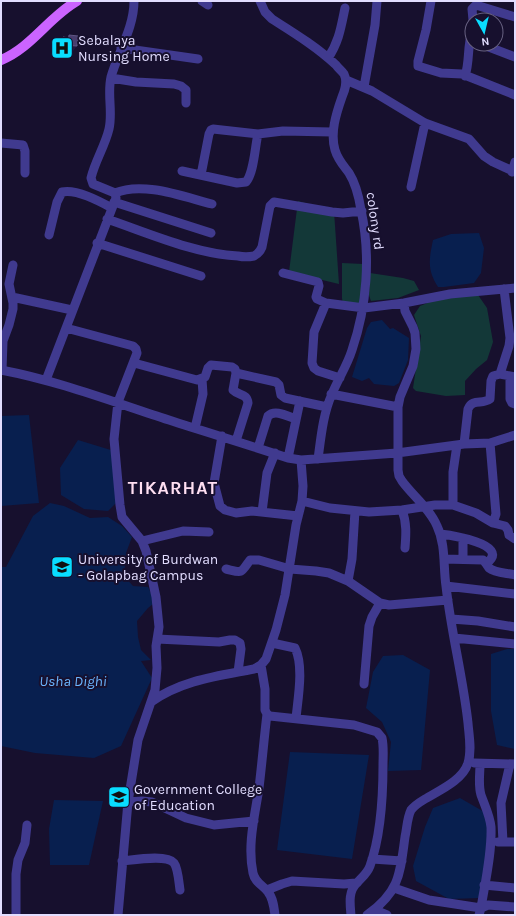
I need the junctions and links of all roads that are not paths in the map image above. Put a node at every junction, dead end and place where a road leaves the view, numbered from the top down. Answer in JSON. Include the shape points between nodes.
{"nodes":[{"id":1,"x":77,"y":1,"type":"edge"},
{"id":2,"x":134,"y":1,"type":"edge"},
{"id":3,"x":377,"y":1,"type":"edge"},
{"id":4,"x":432,"y":1,"type":"edge"},
{"id":5,"x":260,"y":2,"type":"edge"},
{"id":6,"x":345,"y":8,"type":"dead end"},
{"id":7,"x":472,"y":12,"type":"edge"},
{"id":8,"x":499,"y":12,"type":"edge"},
{"id":9,"x":504,"y":14,"type":"edge"},
{"id":10,"x":515,"y":17,"type":"edge"},
{"id":11,"x":121,"y":48,"type":"junction"},
{"id":12,"x":468,"y":52,"type":"edge"},
{"id":13,"x":502,"y":52,"type":"edge"},
{"id":14,"x":515,"y":57,"type":"edge"},
{"id":15,"x":328,"y":58,"type":"junction"},
{"id":16,"x":198,"y":59,"type":"dead end"},
{"id":17,"x":1,"y":60,"type":"edge"},
{"id":18,"x":465,"y":76,"type":"junction"},
{"id":19,"x":111,"y":78,"type":"junction"},
{"id":20,"x":346,"y":80,"type":"junction"},
{"id":21,"x":364,"y":87,"type":"junction"},
{"id":22,"x":515,"y":95,"type":"edge"},
{"id":23,"x":186,"y":103,"type":"dead end"},
{"id":24,"x":425,"y":122,"type":"junction"},
{"id":25,"x":332,"y":132,"type":"junction"},
{"id":26,"x":258,"y":134,"type":"junction"},
{"id":27,"x":1,"y":143,"type":"edge"},
{"id":28,"x":515,"y":162,"type":"edge"},
{"id":29,"x":182,"y":171,"type":"dead end"},
{"id":30,"x":514,"y":172,"type":"edge"},
{"id":31,"x":24,"y":173,"type":"dead end"},
{"id":32,"x":201,"y":175,"type":"junction"},
{"id":33,"x":411,"y":187,"type":"dead end"},
{"id":34,"x":114,"y":201,"type":"junction"},
{"id":35,"x":212,"y":204,"type":"dead end"},
{"id":36,"x":362,"y":211,"type":"junction"},
{"id":37,"x":107,"y":220,"type":"junction"},
{"id":38,"x":211,"y":233,"type":"dead end"},
{"id":39,"x":49,"y":235,"type":"dead end"},
{"id":40,"x":97,"y":243,"type":"junction"},
{"id":41,"x":13,"y":265,"type":"dead end"},
{"id":42,"x":283,"y":273,"type":"dead end"},
{"id":43,"x":201,"y":276,"type":"dead end"},
{"id":44,"x":515,"y":288,"type":"edge"},
{"id":45,"x":504,"y":289,"type":"junction"},
{"id":46,"x":12,"y":297,"type":"junction"},
{"id":47,"x":404,"y":302,"type":"junction"},
{"id":48,"x":326,"y":303,"type":"junction"},
{"id":49,"x":364,"y":308,"type":"junction"},
{"id":50,"x":72,"y":310,"type":"junction"},
{"id":51,"x":66,"y":328,"type":"junction"},
{"id":52,"x":134,"y":362,"type":"junction"},
{"id":53,"x":1,"y":370,"type":"edge"},
{"id":54,"x":236,"y":373,"type":"junction"},
{"id":55,"x":500,"y":374,"type":"junction"},
{"id":56,"x":512,"y":377,"type":"edge"},
{"id":57,"x":340,"y":378,"type":"junction"},
{"id":58,"x":202,"y":379,"type":"junction"},
{"id":59,"x":46,"y":380,"type":"junction"},
{"id":60,"x":332,"y":394,"type":"junction"},
{"id":61,"x":300,"y":401,"type":"junction"},
{"id":62,"x":118,"y":402,"type":"junction"},
{"id":63,"x":515,"y":404,"type":"edge"},
{"id":64,"x":328,"y":407,"type":"junction"},
{"id":65,"x":398,"y":407,"type":"junction"},
{"id":66,"x":296,"y":419,"type":"junction"},
{"id":67,"x":195,"y":428,"type":"junction"},
{"id":68,"x":515,"y":435,"type":"edge"},
{"id":69,"x":222,"y":436,"type":"junction"},
{"id":70,"x":236,"y":441,"type":"junction"},
{"id":71,"x":490,"y":443,"type":"junction"},
{"id":72,"x":460,"y":444,"type":"junction"},
{"id":73,"x":258,"y":448,"type":"junction"},
{"id":74,"x":275,"y":453,"type":"junction"},
{"id":75,"x":397,"y":453,"type":"junction"},
{"id":76,"x":288,"y":458,"type":"junction"},
{"id":77,"x":318,"y":459,"type":"junction"},
{"id":78,"x":301,"y":460,"type":"junction"},
{"id":79,"x":302,"y":501,"type":"junction"},
{"id":80,"x":453,"y":505,"type":"junction"},
{"id":81,"x":423,"y":506,"type":"junction"},
{"id":82,"x":402,"y":510,"type":"junction"},
{"id":83,"x":262,"y":512,"type":"junction"},
{"id":84,"x":355,"y":512,"type":"junction"},
{"id":85,"x":298,"y":516,"type":"junction"},
{"id":86,"x":493,"y":523,"type":"junction"},
{"id":87,"x":209,"y":532,"type":"dead end"},
{"id":88,"x":440,"y":534,"type":"junction"},
{"id":89,"x":463,"y":538,"type":"junction"},
{"id":90,"x":515,"y":539,"type":"edge"},
{"id":91,"x":142,"y":541,"type":"junction"},
{"id":92,"x":405,"y":548,"type":"dead end"},
{"id":93,"x":444,"y":559,"type":"junction"},
{"id":94,"x":463,"y":559,"type":"junction"},
{"id":95,"x":486,"y":563,"type":"junction"},
{"id":96,"x":226,"y":569,"type":"dead end"},
{"id":97,"x":290,"y":569,"type":"junction"},
{"id":98,"x":515,"y":575,"type":"edge"},
{"id":99,"x":348,"y":581,"type":"junction"},
{"id":100,"x":446,"y":586,"type":"junction"},
{"id":101,"x":515,"y":594,"type":"edge"},
{"id":102,"x":448,"y":600,"type":"junction"},
{"id":103,"x":380,"y":602,"type":"junction"},
{"id":104,"x":451,"y":619,"type":"junction"},
{"id":105,"x":515,"y":626,"type":"edge"},
{"id":106,"x":454,"y":638,"type":"junction"},
{"id":107,"x":157,"y":639,"type":"junction"},
{"id":108,"x":272,"y":643,"type":"junction"},
{"id":109,"x":515,"y":644,"type":"edge"},
{"id":110,"x":262,"y":665,"type":"junction"},
{"id":111,"x":238,"y":672,"type":"junction"},
{"id":112,"x":364,"y":684,"type":"dead end"},
{"id":113,"x":151,"y":702,"type":"junction"},
{"id":114,"x":267,"y":714,"type":"junction"},
{"id":115,"x":296,"y":718,"type":"junction"},
{"id":116,"x":468,"y":763,"type":"junction"},
{"id":117,"x":480,"y":764,"type":"junction"},
{"id":118,"x":512,"y":764,"type":"edge"},
{"id":119,"x":128,"y":802,"type":"junction"},
{"id":120,"x":254,"y":821,"type":"junction"},
{"id":121,"x":27,"y":825,"type":"dead end"},
{"id":122,"x":490,"y":842,"type":"junction"},
{"id":123,"x":503,"y":842,"type":"junction"},
{"id":124,"x":515,"y":842,"type":"edge"},
{"id":125,"x":372,"y":859,"type":"junction"},
{"id":126,"x":122,"y":861,"type":"junction"},
{"id":127,"x":402,"y":861,"type":"junction"},
{"id":128,"x":356,"y":883,"type":"junction"},
{"id":129,"x":484,"y":885,"type":"junction"},
{"id":130,"x":394,"y":888,"type":"junction"},
{"id":131,"x":515,"y":888,"type":"edge"},
{"id":132,"x":180,"y":890,"type":"dead end"},
{"id":133,"x":267,"y":890,"type":"junction"},
{"id":134,"x":515,"y":907,"type":"edge"},
{"id":135,"x":371,"y":912,"type":"edge"},
{"id":136,"x":480,"y":912,"type":"edge"},
{"id":137,"x":16,"y":915,"type":"edge"},
{"id":138,"x":118,"y":915,"type":"edge"},
{"id":139,"x":275,"y":915,"type":"edge"},
{"id":140,"x":351,"y":915,"type":"edge"},
{"id":141,"x":388,"y":915,"type":"edge"}],
"edges":[{"from":1,"to":17,"type":"main road","via":[[16,52]]},
{"from":2,"to":11,"type":"street","via":[[132,18]]},
{"from":3,"to":21,"type":"street"},
{"from":4,"to":18,"type":"street","via":[[418,66],[441,73]]},
{"from":5,"to":15,"type":"street","via":[[272,19]]},
{"from":6,"to":15,"type":"street","via":[[339,38]]},
{"from":7,"to":8,"type":"street","via":[[476,5]]},
{"from":9,"to":10,"type":"street"},
{"from":11,"to":16,"type":"street"},
{"from":11,"to":19,"type":"street"},
{"from":12,"to":18,"type":"street"},
{"from":13,"to":14,"type":"street"},
{"from":15,"to":20,"type":"street","via":[[343,73]]},
{"from":18,"to":22,"type":"street"},
{"from":19,"to":23,"type":"street","via":[[181,86],[186,90]]},
{"from":19,"to":34,"type":"street","via":[[109,128],[91,178],[93,184]]},
{"from":20,"to":21,"type":"street"},
{"from":20,"to":25,"type":"street","name":"colony rd"},
{"from":21,"to":24,"type":"street"},
{"from":24,"to":30,"type":"street","via":[[469,139],[484,156]]},
{"from":24,"to":33,"type":"street"},
{"from":25,"to":26,"type":"street","via":[[283,131]]},
{"from":25,"to":36,"type":"street","name":"colony rd","via":[[335,150],[340,163],[356,187]]},
{"from":26,"to":32,"type":"street","via":[[217,128],[211,130]]},
{"from":26,"to":32,"type":"street","via":[[246,182],[237,183]]},
{"from":27,"to":31,"type":"street","via":[[23,145]]},
{"from":28,"to":30,"type":"street"},
{"from":29,"to":32,"type":"street"},
{"from":34,"to":35,"type":"street","via":[[129,189],[151,190]]},
{"from":34,"to":37,"type":"street"},
{"from":34,"to":38,"type":"street"},
{"from":34,"to":39,"type":"street","via":[[62,192]]},
{"from":36,"to":37,"type":"street","via":[[332,212],[274,202],[270,206],[262,248],[255,256],[248,257],[207,252]]},
{"from":36,"to":49,"type":"street","name":"colony rd","via":[[366,251]]},
{"from":37,"to":40,"type":"street"},
{"from":40,"to":43,"type":"street"},
{"from":40,"to":50,"type":"street"},
{"from":41,"to":46,"type":"street","via":[[9,284]]},
{"from":42,"to":48,"type":"street","via":[[318,282],[316,297]]},
{"from":44,"to":45,"type":"street"},
{"from":45,"to":47,"type":"street","via":[[450,294]]},
{"from":45,"to":55,"type":"street","via":[[510,338]]},
{"from":46,"to":50,"type":"street"},
{"from":46,"to":53,"type":"street","via":[[11,318],[3,341]]},
{"from":47,"to":49,"type":"street"},
{"from":47,"to":65,"type":"street","via":[[405,311],[415,333],[416,349],[413,366]]},
{"from":48,"to":49,"type":"street"},
{"from":48,"to":57,"type":"street","via":[[314,332],[312,363],[318,371]]},
{"from":49,"to":57,"type":"street","name":"colony rd","via":[[352,352]]},
{"from":50,"to":51,"type":"street"},
{"from":51,"to":52,"type":"street","via":[[133,346],[137,353]]},
{"from":51,"to":59,"type":"street"},
{"from":52,"to":58,"type":"street","via":[[197,380]]},
{"from":52,"to":62,"type":"street"},
{"from":53,"to":59,"type":"street"},
{"from":54,"to":58,"type":"street","via":[[232,367],[211,365]]},
{"from":54,"to":61,"type":"street","via":[[276,382],[281,395]]},
{"from":54,"to":70,"type":"street","via":[[233,390],[245,396],[248,403]]},
{"from":55,"to":56,"type":"street"},
{"from":55,"to":72,"type":"street","via":[[493,376],[490,400],[470,404]]},
{"from":56,"to":63,"type":"street","via":[[510,399]]},
{"from":57,"to":60,"type":"street","name":"colony rd"},
{"from":58,"to":67,"type":"street","via":[[203,394]]},
{"from":59,"to":62,"type":"street"},
{"from":60,"to":64,"type":"street","name":"colony rd"},
{"from":60,"to":65,"type":"street"},
{"from":61,"to":64,"type":"street"},
{"from":61,"to":66,"type":"street"},
{"from":62,"to":67,"type":"street"},
{"from":62,"to":91,"type":"street","via":[[114,439],[122,517]]},
{"from":64,"to":77,"type":"street","name":"colony rd"},
{"from":65,"to":75,"type":"street"},
{"from":66,"to":73,"type":"street","via":[[276,412],[271,413]]},
{"from":66,"to":76,"type":"street"},
{"from":67,"to":69,"type":"street"},
{"from":68,"to":71,"type":"street"},
{"from":69,"to":70,"type":"street"},
{"from":69,"to":83,"type":"street","via":[[214,483],[220,506],[236,513]]},
{"from":70,"to":73,"type":"street"},
{"from":71,"to":72,"type":"street"},
{"from":71,"to":86,"type":"street","via":[[496,514]]},
{"from":72,"to":75,"type":"street"},
{"from":72,"to":80,"type":"street","via":[[453,472]]},
{"from":73,"to":74,"type":"street"},
{"from":74,"to":76,"type":"street"},
{"from":74,"to":83,"type":"street","via":[[267,473]]},
{"from":75,"to":77,"type":"street"},
{"from":75,"to":81,"type":"street","via":[[399,476]]},
{"from":76,"to":78,"type":"street"},
{"from":77,"to":78,"type":"street"},
{"from":78,"to":79,"type":"street"},
{"from":79,"to":84,"type":"street"},
{"from":79,"to":85,"type":"street"},
{"from":80,"to":81,"type":"street"},
{"from":80,"to":86,"type":"street","via":[[476,513]]},
{"from":81,"to":82,"type":"street"},
{"from":81,"to":88,"type":"street"},
{"from":82,"to":84,"type":"street"},
{"from":82,"to":92,"type":"street","via":[[406,525]]},
{"from":83,"to":85,"type":"street"},
{"from":84,"to":99,"type":"street"},
{"from":85,"to":97,"type":"street"},
{"from":86,"to":90,"type":"street","via":[[505,526],[509,535]]},
{"from":87,"to":91,"type":"street","via":[[183,531]]},
{"from":88,"to":89,"type":"street"},
{"from":88,"to":93,"type":"street"},
{"from":89,"to":94,"type":"street"},
{"from":89,"to":95,"type":"street","via":[[486,545],[492,555]]},
{"from":91,"to":107,"type":"street","via":[[156,597],[159,627]]},
{"from":93,"to":94,"type":"street"},
{"from":93,"to":100,"type":"street"},
{"from":94,"to":95,"type":"street","via":[[483,560]]},
{"from":95,"to":98,"type":"street","via":[[489,568]]},
{"from":96,"to":97,"type":"street","via":[[243,570],[250,560],[259,560]]},
{"from":97,"to":99,"type":"street","via":[[316,570]]},
{"from":97,"to":108,"type":"street"},
{"from":99,"to":103,"type":"street"},
{"from":100,"to":101,"type":"street"},
{"from":100,"to":102,"type":"street"},
{"from":102,"to":103,"type":"street","via":[[389,605]]},
{"from":102,"to":104,"type":"street"},
{"from":103,"to":112,"type":"street","via":[[369,626]]},
{"from":104,"to":105,"type":"street"},
{"from":104,"to":106,"type":"street"},
{"from":106,"to":109,"type":"street"},
{"from":106,"to":116,"type":"street","via":[[466,704],[470,745]]},
{"from":107,"to":111,"type":"street","via":[[214,642],[235,640],[240,643],[241,649]]},
{"from":107,"to":113,"type":"street","via":[[157,684]]},
{"from":108,"to":110,"type":"street"},
{"from":108,"to":115,"type":"street","via":[[294,648],[298,654],[299,688]]},
{"from":110,"to":111,"type":"street"},
{"from":110,"to":114,"type":"street"},
{"from":111,"to":113,"type":"street","via":[[177,686]]},
{"from":113,"to":119,"type":"street","via":[[138,740]]},
{"from":114,"to":115,"type":"street"},
{"from":114,"to":120,"type":"street"},
{"from":115,"to":125,"type":"street","via":[[354,725],[380,734],[383,742],[383,790]]},
{"from":116,"to":117,"type":"street"},
{"from":116,"to":127,"type":"street","via":[[451,783],[412,810],[408,819]]},
{"from":117,"to":118,"type":"street"},
{"from":117,"to":122,"type":"street","via":[[480,794],[490,817]]},
{"from":118,"to":123,"type":"street","via":[[501,803]]},
{"from":119,"to":120,"type":"street","via":[[152,802],[186,818],[214,825]]},
{"from":119,"to":126,"type":"street"},
{"from":120,"to":133,"type":"street","via":[[253,874],[257,882]]},
{"from":121,"to":137,"type":"street","via":[[16,874]]},
{"from":122,"to":123,"type":"street"},
{"from":122,"to":129,"type":"street"},
{"from":123,"to":124,"type":"street"},
{"from":125,"to":127,"type":"street"},
{"from":125,"to":128,"type":"street","via":[[365,876]]},
{"from":126,"to":132,"type":"street","via":[[162,858],[170,860],[175,865]]},
{"from":126,"to":138,"type":"street"},
{"from":127,"to":130,"type":"street"},
{"from":128,"to":133,"type":"street","via":[[292,881]]},
{"from":128,"to":140,"type":"street","via":[[350,897]]},
{"from":129,"to":131,"type":"street"},
{"from":129,"to":136,"type":"street"},
{"from":130,"to":135,"type":"street","via":[[386,900]]},
{"from":130,"to":136,"type":"street","via":[[429,900]]},
{"from":133,"to":139,"type":"street"},
{"from":134,"to":136,"type":"street","via":[[488,905]]},
{"from":135,"to":141,"type":"street"}]}
